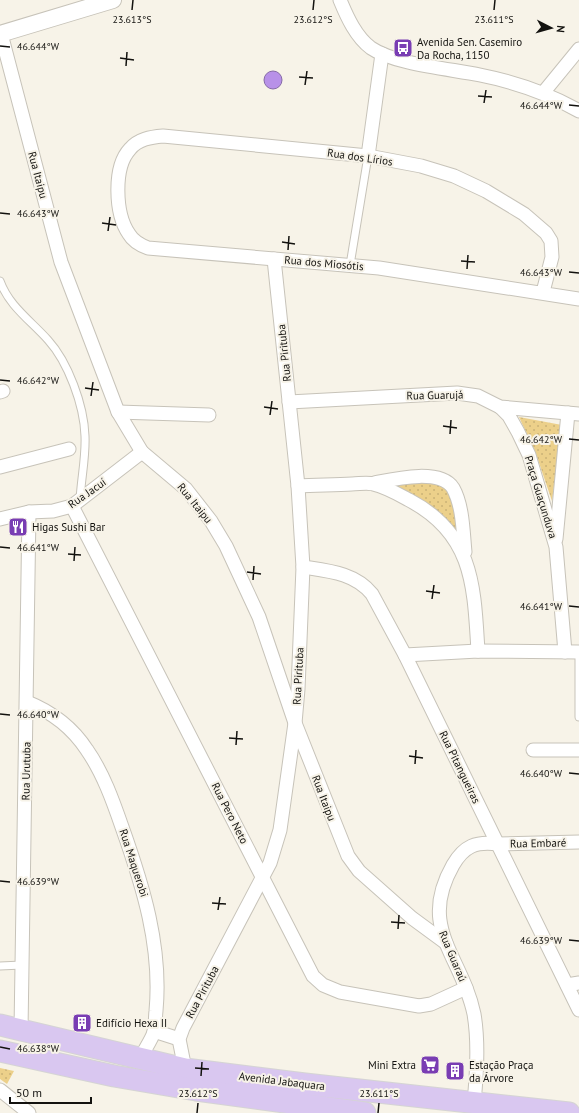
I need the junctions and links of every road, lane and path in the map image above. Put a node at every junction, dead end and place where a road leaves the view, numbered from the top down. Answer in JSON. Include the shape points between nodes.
{"nodes":[{"id":1,"x":114,"y":0,"type":"edge"},
{"id":2,"x":340,"y":0,"type":"edge"},
{"id":3,"x":1,"y":34,"type":"edge"},
{"id":4,"x":579,"y":49,"type":"edge"},
{"id":5,"x":382,"y":54,"type":"junction"},
{"id":6,"x":543,"y":93,"type":"junction"},
{"id":7,"x":579,"y":111,"type":"edge"},
{"id":8,"x":368,"y":156,"type":"junction"},
{"id":9,"x":118,"y":178,"type":"joint"},
{"id":10,"x":274,"y":259,"type":"junction"},
{"id":11,"x":350,"y":266,"type":"junction"},
{"id":12,"x":0,"y":280,"type":"edge"},
{"id":13,"x":543,"y":292,"type":"junction"},
{"id":14,"x":579,"y":299,"type":"edge"},
{"id":15,"x":289,"y":402,"type":"junction"},
{"id":16,"x":500,"y":407,"type":"junction"},
{"id":17,"x":118,"y":412,"type":"junction"},
{"id":18,"x":574,"y":414,"type":"edge"},
{"id":19,"x":209,"y":415,"type":"dead end"},
{"id":20,"x":68,"y":449,"type":"dead end"},
{"id":21,"x":142,"y":452,"type":"junction"},
{"id":22,"x":0,"y":467,"type":"edge"},
{"id":23,"x":372,"y":483,"type":"junction"},
{"id":24,"x":298,"y":486,"type":"junction"},
{"id":25,"x":76,"y":503,"type":"junction"},
{"id":26,"x":29,"y":512,"type":"junction"},
{"id":27,"x":0,"y":519,"type":"edge"},
{"id":28,"x":556,"y":547,"type":"junction"},
{"id":29,"x":466,"y":560,"type":"junction"},
{"id":30,"x":303,"y":567,"type":"junction"},
{"id":31,"x":478,"y":651,"type":"junction"},
{"id":32,"x":565,"y":652,"type":"junction"},
{"id":33,"x":579,"y":652,"type":"edge"},
{"id":34,"x":405,"y":655,"type":"junction"},
{"id":35,"x":27,"y":702,"type":"junction"},
{"id":36,"x":579,"y":716,"type":"edge"},
{"id":37,"x":295,"y":723,"type":"junction"},
{"id":38,"x":532,"y":750,"type":"dead end"},
{"id":39,"x":579,"y":750,"type":"edge"},
{"id":40,"x":579,"y":842,"type":"edge"},
{"id":41,"x":498,"y":844,"type":"junction"},
{"id":42,"x":263,"y":877,"type":"junction"},
{"id":43,"x":446,"y":943,"type":"junction"},
{"id":44,"x":22,"y":965,"type":"junction"},
{"id":45,"x":0,"y":966,"type":"edge"},
{"id":46,"x":573,"y":984,"type":"edge"},
{"id":47,"x":466,"y":988,"type":"junction"},
{"id":48,"x":579,"y":1010,"type":"edge"},
{"id":49,"x":0,"y":1025,"type":"edge"},
{"id":50,"x":21,"y":1030,"type":"junction"},
{"id":51,"x":154,"y":1031,"type":"junction"},
{"id":52,"x":179,"y":1039,"type":"junction"},
{"id":53,"x":0,"y":1051,"type":"edge"},
{"id":54,"x":140,"y":1059,"type":"junction"},
{"id":55,"x":185,"y":1069,"type":"junction"},
{"id":56,"x":0,"y":1090,"type":"edge"},
{"id":57,"x":474,"y":1108,"type":"edge"},
{"id":58,"x":29,"y":1113,"type":"edge"},
{"id":59,"x":365,"y":1113,"type":"edge"},
{"id":60,"x":569,"y":1113,"type":"edge"}],
"edges":[{"from":1,"to":3,"type":"street"},
{"from":2,"to":5,"type":"street","via":[[360,37]]},
{"from":3,"to":17,"type":"street","name":"Rua Itaipu","via":[[61,262]]},
{"from":4,"to":6,"type":"street"},
{"from":5,"to":6,"type":"street","via":[[507,81]]},
{"from":5,"to":8,"type":"street"},
{"from":6,"to":7,"type":"street"},
{"from":8,"to":9,"type":"street","name":"Rua dos Lírios","via":[[163,136],[151,137],[130,148]]},
{"from":8,"to":11,"type":"lane"},
{"from":8,"to":13,"type":"street","name":"Rua dos Lírios","via":[[421,166],[454,176],[486,191],[536,224],[551,241],[550,268]]},
{"from":9,"to":10,"type":"street","name":"Rua dos Miosótis","via":[[118,194],[124,225],[129,234],[141,245],[163,250]]},
{"from":10,"to":11,"type":"street","name":"Rua dos Miosótis"},
{"from":10,"to":15,"type":"street","name":"Rua Pirituba"},
{"from":11,"to":13,"type":"street","name":"Rua dos Miosótis"},
{"from":12,"to":25,"type":"lane","via":[[15,307],[48,340],[64,362],[76,396],[85,434]]},
{"from":13,"to":14,"type":"street","name":"Rua dos Miosótis"},
{"from":15,"to":16,"type":"street","name":"Rua Guarujá","via":[[447,392],[478,396]]},
{"from":15,"to":24,"type":"street","name":"Rua Pirituba"},
{"from":16,"to":18,"type":"street","name":"Rua Guarujá"},
{"from":16,"to":28,"type":"street","name":"Praça Guaçunduva","via":[[512,422],[529,455]]},
{"from":17,"to":19,"type":"street"},
{"from":17,"to":21,"type":"street","name":"Rua Itaipu"},
{"from":18,"to":28,"type":"street","name":"Praça Guaçunduva"},
{"from":20,"to":22,"type":"street"},
{"from":21,"to":25,"type":"street","name":"Rua Jacuí"},
{"from":21,"to":37,"type":"street","name":"Rua Itaipu","via":[[186,489],[211,521],[226,546],[259,617]]},
{"from":23,"to":24,"type":"street"},
{"from":23,"to":29,"type":"street","via":[[423,507],[454,538]]},
{"from":23,"to":29,"type":"street","via":[[428,477],[444,480],[452,488],[457,500]]},
{"from":24,"to":30,"type":"street","name":"Rua Pirituba"},
{"from":25,"to":26,"type":"street","name":"Rua Jacuí","via":[[53,511]]},
{"from":25,"to":42,"type":"street","name":"Rua Pero Neto"},
{"from":26,"to":27,"type":"street","name":"Rua Jacuí"},
{"from":26,"to":35,"type":"street","name":"Rua Urutuba"},
{"from":28,"to":32,"type":"street","name":"Praça Guaçunduva"},
{"from":29,"to":31,"type":"street","via":[[472,584]]},
{"from":30,"to":34,"type":"street","name":"Rua Pitangueiras","via":[[348,576],[366,587],[377,602]]},
{"from":30,"to":37,"type":"street","name":"Rua Pirituba"},
{"from":31,"to":32,"type":"street"},
{"from":31,"to":34,"type":"street"},
{"from":32,"to":33,"type":"street"},
{"from":33,"to":36,"type":"lane"},
{"from":34,"to":41,"type":"street","name":"Rua Pitangueiras"},
{"from":35,"to":44,"type":"street","name":"Rua Urutuba"},
{"from":35,"to":51,"type":"street","name":"Rua Maquerobi","via":[[52,713],[78,737],[100,773],[118,815],[146,897],[154,941],[157,980]]},
{"from":37,"to":42,"type":"street","name":"Rua Pirituba","via":[[280,830]]},
{"from":37,"to":43,"type":"street","name":"Rua Itaipu","via":[[343,845],[353,864],[412,918]]},
{"from":38,"to":39,"type":"street"},
{"from":40,"to":41,"type":"street","name":"Rua Embaré"},
{"from":41,"to":43,"type":"street","name":"Rua Guaraú","via":[[473,844],[456,860],[448,874],[439,903],[439,920]]},
{"from":41,"to":46,"type":"street","name":"Rua Pitangueiras"},
{"from":42,"to":47,"type":"street","name":"Rua Pero Neto","via":[[313,976],[323,985],[340,992],[419,1006],[431,1004]]},
{"from":42,"to":52,"type":"street","name":"Rua Pirituba"},
{"from":43,"to":47,"type":"street","name":"Rua Guaraú"},
{"from":44,"to":45,"type":"lane"},
{"from":44,"to":50,"type":"street","name":"Rua Urutuba"},
{"from":46,"to":48,"type":"street","name":"Rua Pitangueiras"},
{"from":47,"to":57,"type":"street","name":"Rua Guaraú","via":[[474,1014],[477,1040]]},
{"from":49,"to":50,"type":"main road","name":"Avenida Jabaquara"},
{"from":50,"to":54,"type":"main road","name":"Avenida Jabaquara"},
{"from":51,"to":52,"type":"street"},
{"from":51,"to":54,"type":"street","name":"Rua Maquerobi"},
{"from":52,"to":55,"type":"street"},
{"from":53,"to":59,"type":"main road","name":"Avenida Jabaquara","via":[[114,1076],[196,1090]]},
{"from":54,"to":55,"type":"main road","name":"Avenida Jabaquara"},
{"from":55,"to":57,"type":"main road","name":"Avenida Jabaquara"},
{"from":56,"to":58,"type":"street"},
{"from":57,"to":60,"type":"main road","name":"Avenida Jabaquara"}]}
